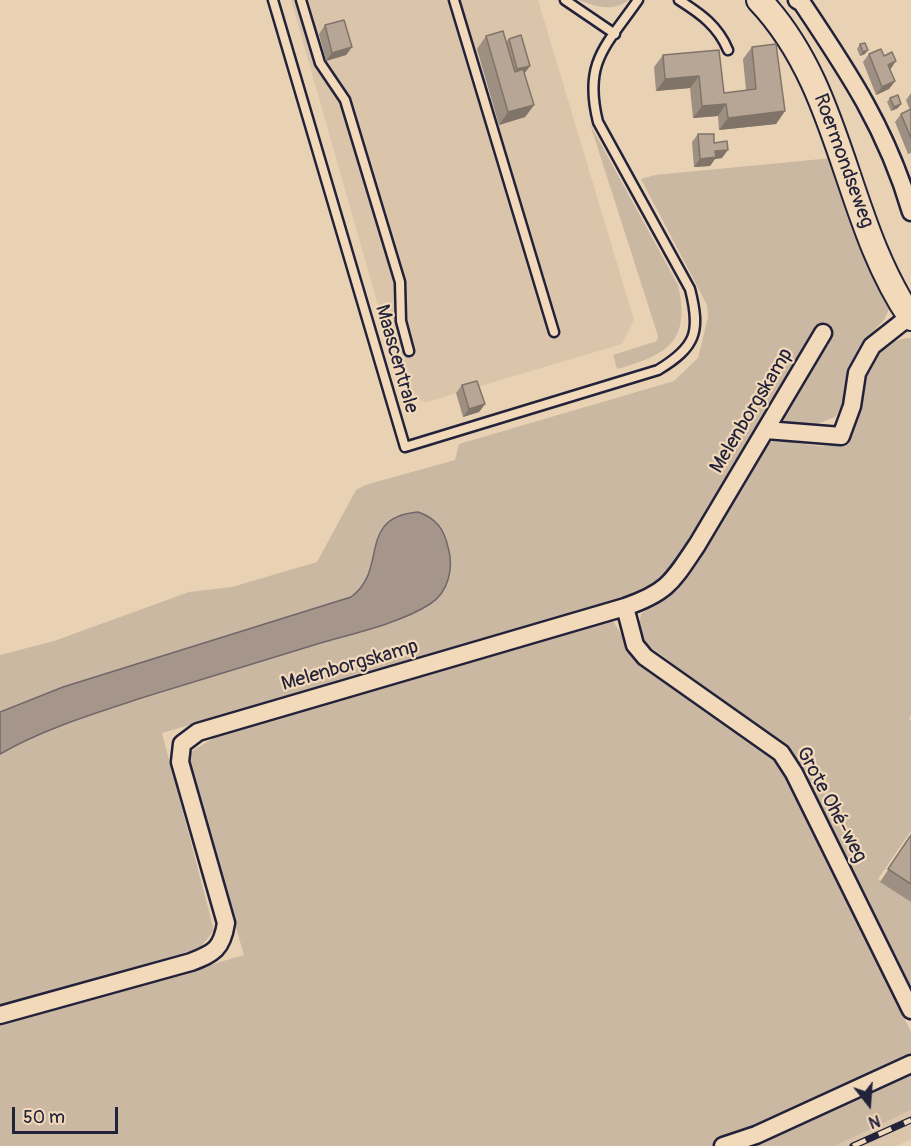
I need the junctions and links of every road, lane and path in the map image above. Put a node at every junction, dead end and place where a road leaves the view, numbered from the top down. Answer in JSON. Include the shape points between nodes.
{"nodes":[{"id":1,"x":273,"y":0,"type":"edge"},
{"id":2,"x":301,"y":0,"type":"edge"},
{"id":3,"x":454,"y":0,"type":"edge"},
{"id":4,"x":565,"y":0,"type":"edge"},
{"id":5,"x":638,"y":0,"type":"edge"},
{"id":6,"x":679,"y":0,"type":"edge"},
{"id":7,"x":797,"y":0,"type":"edge"},
{"id":8,"x":768,"y":3,"type":"edge"},
{"id":9,"x":615,"y":34,"type":"junction"},
{"id":10,"x":728,"y":50,"type":"dead end"},
{"id":11,"x":911,"y":212,"type":"edge"},
{"id":12,"x":909,"y":311,"type":"edge"},
{"id":13,"x":554,"y":332,"type":"dead end"},
{"id":14,"x":824,"y":333,"type":"dead end"},
{"id":15,"x":409,"y":351,"type":"dead end"},
{"id":16,"x":766,"y":430,"type":"junction"},
{"id":17,"x":625,"y":607,"type":"junction"},
{"id":18,"x":911,"y":1010,"type":"edge"},
{"id":19,"x":0,"y":1015,"type":"edge"},
{"id":20,"x":911,"y":1064,"type":"edge"},
{"id":21,"x":723,"y":1146,"type":"edge"}],
"edges":[{"from":1,"to":9,"type":"lane","name":"Maascentrale","via":[[405,447],[658,370],[681,356],[694,335],[696,312],[690,289],[598,122],[592,78],[599,57]]},
{"from":2,"to":15,"type":"lane","via":[[320,63],[345,100],[400,282],[401,321]]},
{"from":3,"to":13,"type":"lane"},
{"from":4,"to":9,"type":"lane"},
{"from":5,"to":9,"type":"lane"},
{"from":6,"to":10,"type":"lane","via":[[708,19]]},
{"from":7,"to":11,"type":"street","name":"Roermondseweg","via":[[878,123],[898,168]]},
{"from":8,"to":12,"type":"main road","name":"Roermondseweg","via":[[812,77],[878,254]]},
{"from":12,"to":16,"type":"street","via":[[872,346],[857,373],[852,406],[841,436]]},
{"from":14,"to":16,"type":"street","name":"Melenborgskamp"},
{"from":16,"to":17,"type":"street","name":"Melenborgskamp","via":[[679,572],[661,593]]},
{"from":17,"to":18,"type":"street","name":"Grote Ohé-weg","via":[[635,645],[645,657],[782,753]]},
{"from":17,"to":19,"type":"street","name":"Melenborgskamp","via":[[198,732],[182,744],[180,762],[226,923],[223,940],[212,954],[191,962]]},
{"from":20,"to":21,"type":"street","via":[[756,1135]]}]}
